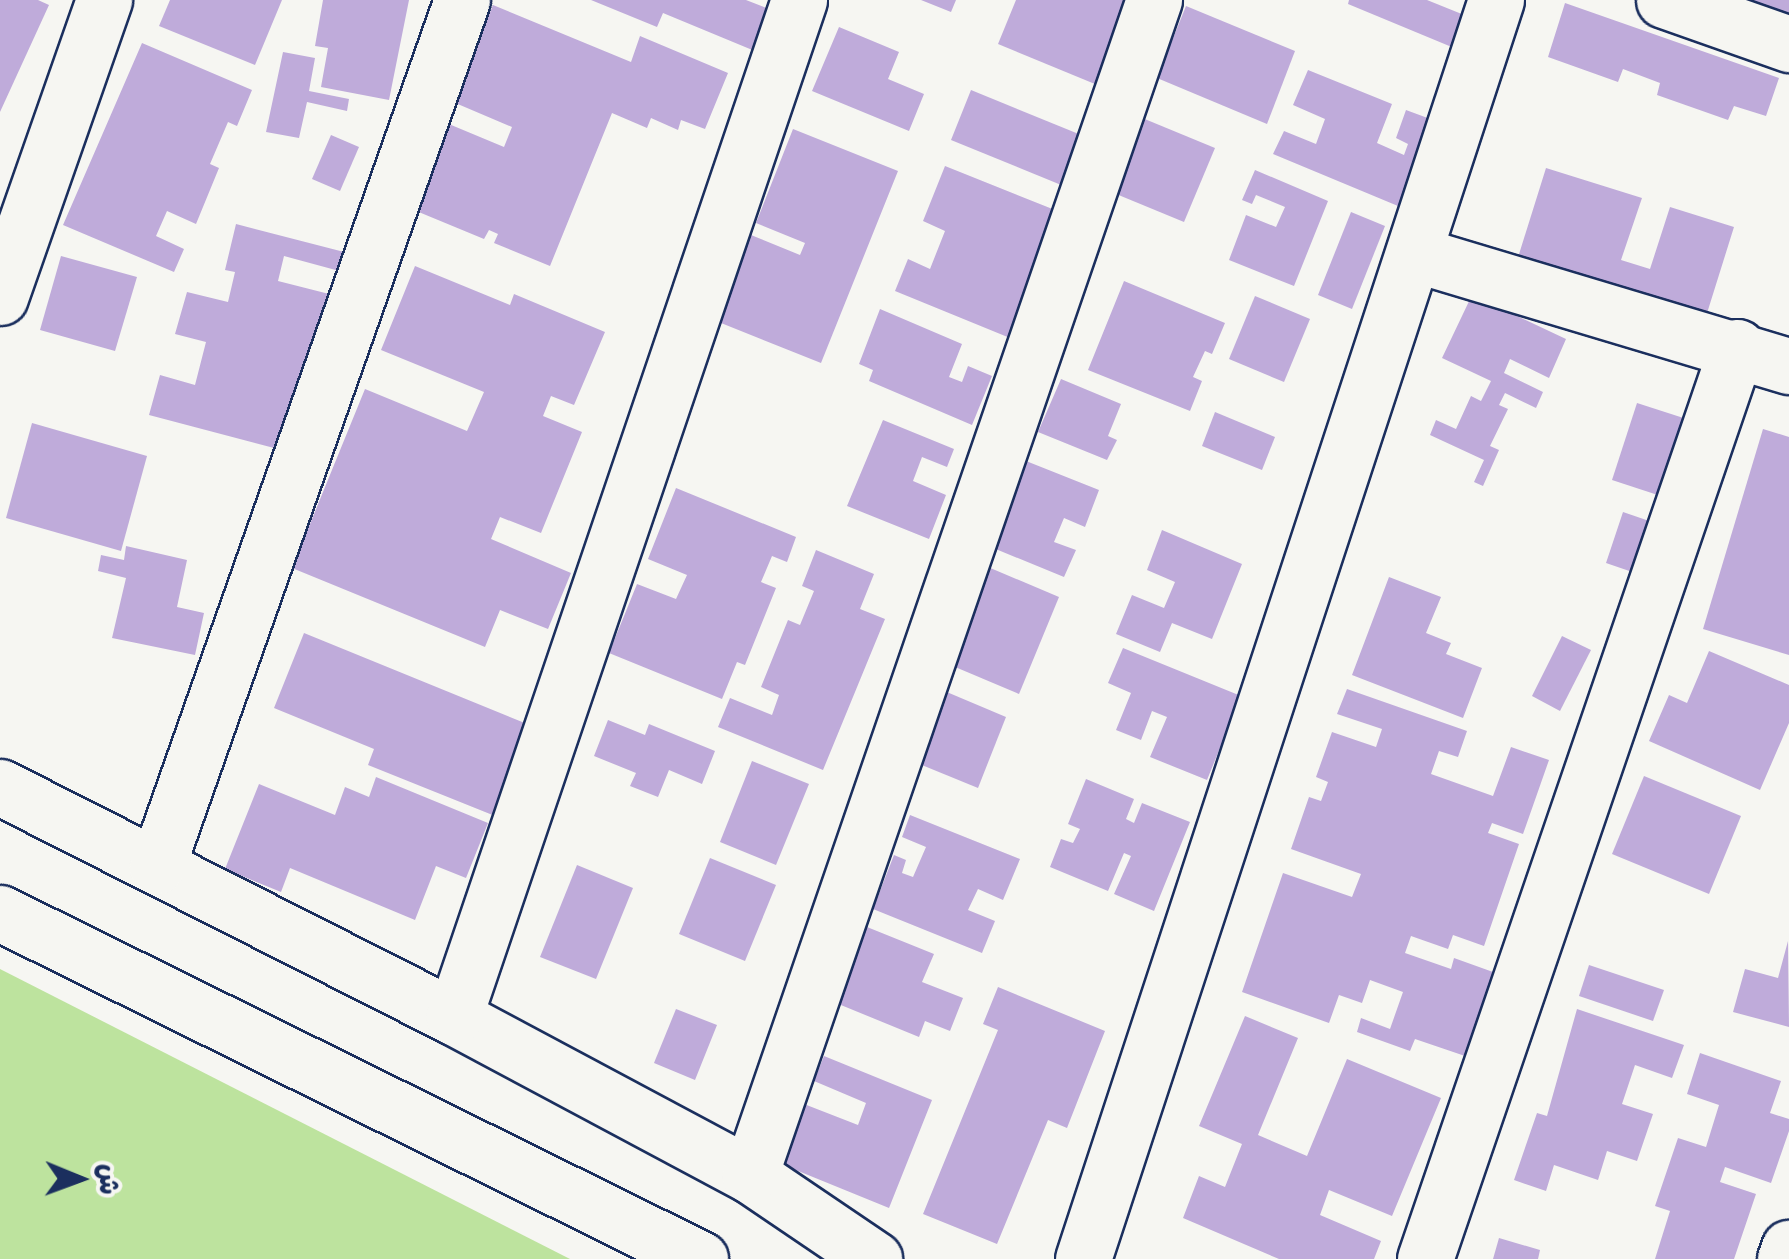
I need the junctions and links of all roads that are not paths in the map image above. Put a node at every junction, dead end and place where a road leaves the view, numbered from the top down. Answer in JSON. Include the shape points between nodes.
{"nodes":[{"id":1,"x":104,"y":0,"type":"edge"},
{"id":2,"x":462,"y":0,"type":"edge"},
{"id":3,"x":800,"y":0,"type":"edge"},
{"id":4,"x":1154,"y":0,"type":"edge"},
{"id":5,"x":1496,"y":0,"type":"edge"},
{"id":6,"x":1664,"y":0,"type":"edge"},
{"id":7,"x":1789,"y":44,"type":"edge"},
{"id":8,"x":1415,"y":254,"type":"junction"},
{"id":9,"x":0,"y":297,"type":"edge"},
{"id":10,"x":1737,"y":347,"type":"junction"},
{"id":11,"x":1789,"y":366,"type":"edge"},
{"id":12,"x":0,"y":787,"type":"edge"},
{"id":13,"x":156,"y":866,"type":"junction"},
{"id":14,"x":0,"y":912,"type":"edge"},
{"id":15,"x":454,"y":1017,"type":"junction"},
{"id":16,"x":750,"y":1175,"type":"junction"},
{"id":17,"x":1789,"y":1248,"type":"edge"},
{"id":18,"x":700,"y":1259,"type":"edge"},
{"id":19,"x":874,"y":1259,"type":"edge"},
{"id":20,"x":1083,"y":1259,"type":"edge"},
{"id":21,"x":1424,"y":1259,"type":"edge"},
{"id":22,"x":1785,"y":1259,"type":"edge"}],
"edges":[{"from":1,"to":9,"type":"street"},
{"from":2,"to":13,"type":"street"},
{"from":3,"to":15,"type":"street"},
{"from":4,"to":16,"type":"street"},
{"from":5,"to":8,"type":"street"},
{"from":6,"to":7,"type":"street"},
{"from":8,"to":10,"type":"street"},
{"from":8,"to":20,"type":"street"},
{"from":10,"to":11,"type":"street"},
{"from":10,"to":21,"type":"street"},
{"from":12,"to":13,"type":"street"},
{"from":13,"to":15,"type":"street"},
{"from":14,"to":18,"type":"street"},
{"from":15,"to":16,"type":"street"},
{"from":16,"to":19,"type":"street"},
{"from":17,"to":22,"type":"street"}]}
